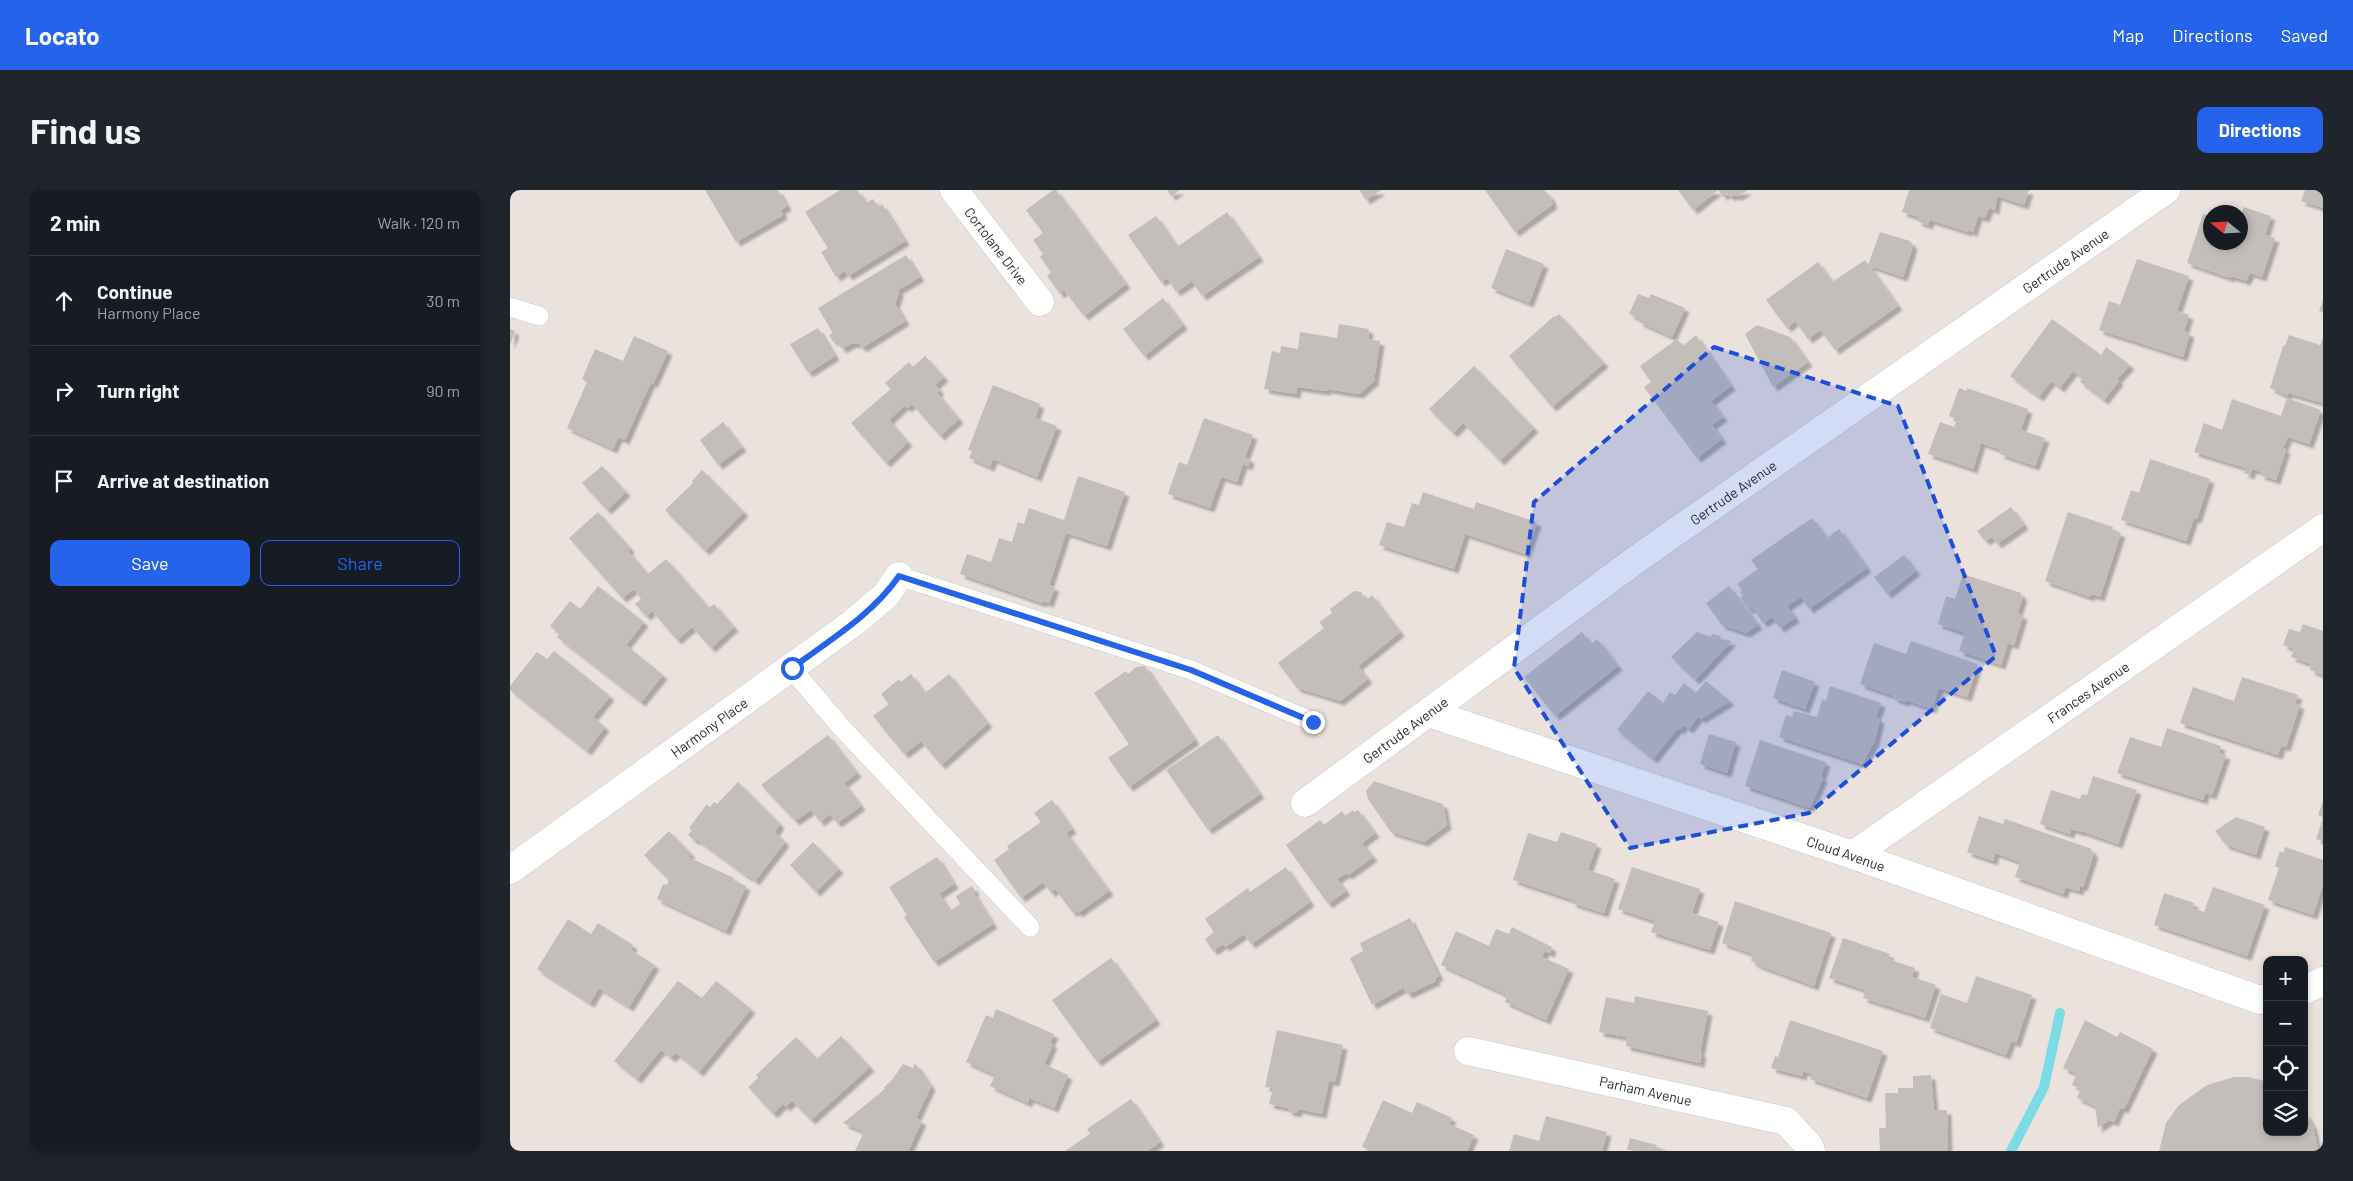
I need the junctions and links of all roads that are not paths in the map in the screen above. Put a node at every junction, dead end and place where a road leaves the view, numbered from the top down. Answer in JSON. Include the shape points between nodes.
{"nodes":[{"id":1,"x":954,"y":190,"type":"edge"},
{"id":2,"x":2166,"y":190,"type":"edge"},
{"id":3,"x":1040,"y":302,"type":"dead end"},
{"id":4,"x":510,"y":307,"type":"edge"},
{"id":5,"x":539,"y":316,"type":"dead end"},
{"id":6,"x":2323,"y":528,"type":"edge"},
{"id":7,"x":899,"y":576,"type":"joint"},
{"id":8,"x":792,"y":668,"type":"junction"},
{"id":9,"x":1429,"y":713,"type":"junction"},
{"id":10,"x":1313,"y":722,"type":"dead end"},
{"id":11,"x":1305,"y":804,"type":"dead end"},
{"id":12,"x":1853,"y":855,"type":"junction"},
{"id":13,"x":510,"y":870,"type":"edge"},
{"id":14,"x":1030,"y":927,"type":"dead end"},
{"id":15,"x":2323,"y":981,"type":"edge"},
{"id":16,"x":2308,"y":988,"type":"edge"},
{"id":17,"x":2263,"y":999,"type":"edge"},
{"id":18,"x":1468,"y":1050,"type":"dead end"},
{"id":19,"x":1810,"y":1151,"type":"edge"}],
"edges":[{"from":1,"to":3,"type":"street","name":"Cortolane Drive"},
{"from":2,"to":9,"type":"street","name":"Gertrude Avenue","via":[[1644,554]]},
{"from":4,"to":5,"type":"lane"},
{"from":6,"to":12,"type":"street","name":"Frances Avenue"},
{"from":7,"to":8,"type":"street","name":"Harmony Place","via":[[886,595]]},
{"from":7,"to":10,"type":"lane","via":[[1191,670]]},
{"from":8,"to":13,"type":"street","name":"Harmony Place"},
{"from":8,"to":14,"type":"lane","via":[[841,727]]},
{"from":9,"to":11,"type":"street","name":"Gertrude Avenue"},
{"from":9,"to":12,"type":"street","name":"Cloud Avenue"},
{"from":12,"to":17,"type":"street","name":"Cloud Avenue"},
{"from":15,"to":16,"type":"street"},
{"from":18,"to":19,"type":"street","name":"Parham Avenue","via":[[1786,1121]]}]}
